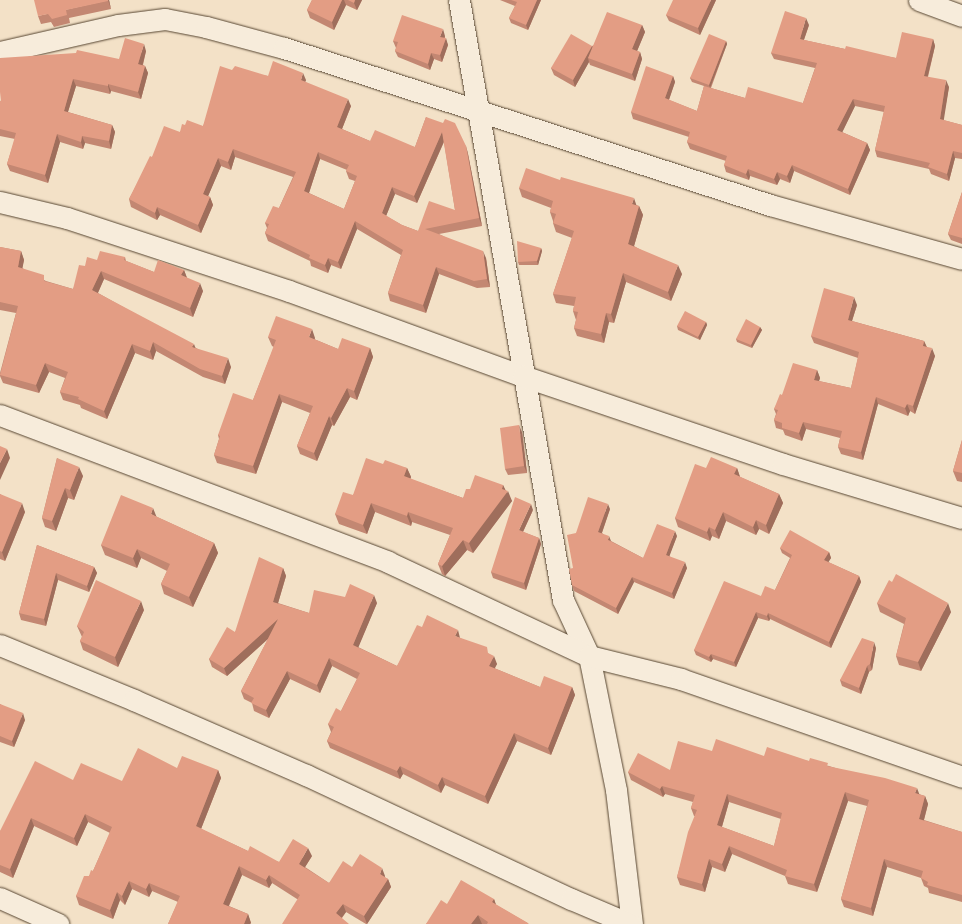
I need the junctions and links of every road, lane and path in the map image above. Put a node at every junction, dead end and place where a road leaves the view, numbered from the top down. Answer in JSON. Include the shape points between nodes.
{"nodes":[{"id":1,"x":459,"y":0,"type":"edge"},
{"id":2,"x":920,"y":0,"type":"edge"},
{"id":3,"x":962,"y":16,"type":"edge"},
{"id":4,"x":0,"y":52,"type":"edge"},
{"id":5,"x":477,"y":112,"type":"junction"},
{"id":6,"x":0,"y":202,"type":"edge"},
{"id":7,"x":962,"y":259,"type":"edge"},
{"id":8,"x":523,"y":376,"type":"junction"},
{"id":9,"x":0,"y":415,"type":"edge"},
{"id":10,"x":962,"y":518,"type":"edge"},
{"id":11,"x":0,"y":645,"type":"edge"},
{"id":12,"x":589,"y":656,"type":"junction"},
{"id":13,"x":962,"y":777,"type":"edge"},
{"id":14,"x":0,"y":898,"type":"edge"},
{"id":15,"x":58,"y":924,"type":"edge"},
{"id":16,"x":631,"y":924,"type":"edge"}],
"edges":[{"from":1,"to":5,"type":"street"},
{"from":2,"to":3,"type":"street"},
{"from":4,"to":5,"type":"street","via":[[118,25],[165,19],[284,48]]},
{"from":5,"to":7,"type":"street","via":[[770,205]]},
{"from":5,"to":8,"type":"street"},
{"from":6,"to":8,"type":"street","via":[[67,218],[274,286]]},
{"from":8,"to":10,"type":"street","via":[[783,464]]},
{"from":8,"to":12,"type":"street","via":[[564,600]]},
{"from":9,"to":12,"type":"street","via":[[388,562]]},
{"from":11,"to":16,"type":"street","via":[[306,775],[564,896]]},
{"from":12,"to":13,"type":"street","via":[[681,679]]},
{"from":12,"to":16,"type":"street","via":[[616,790]]},
{"from":14,"to":15,"type":"street"}]}
